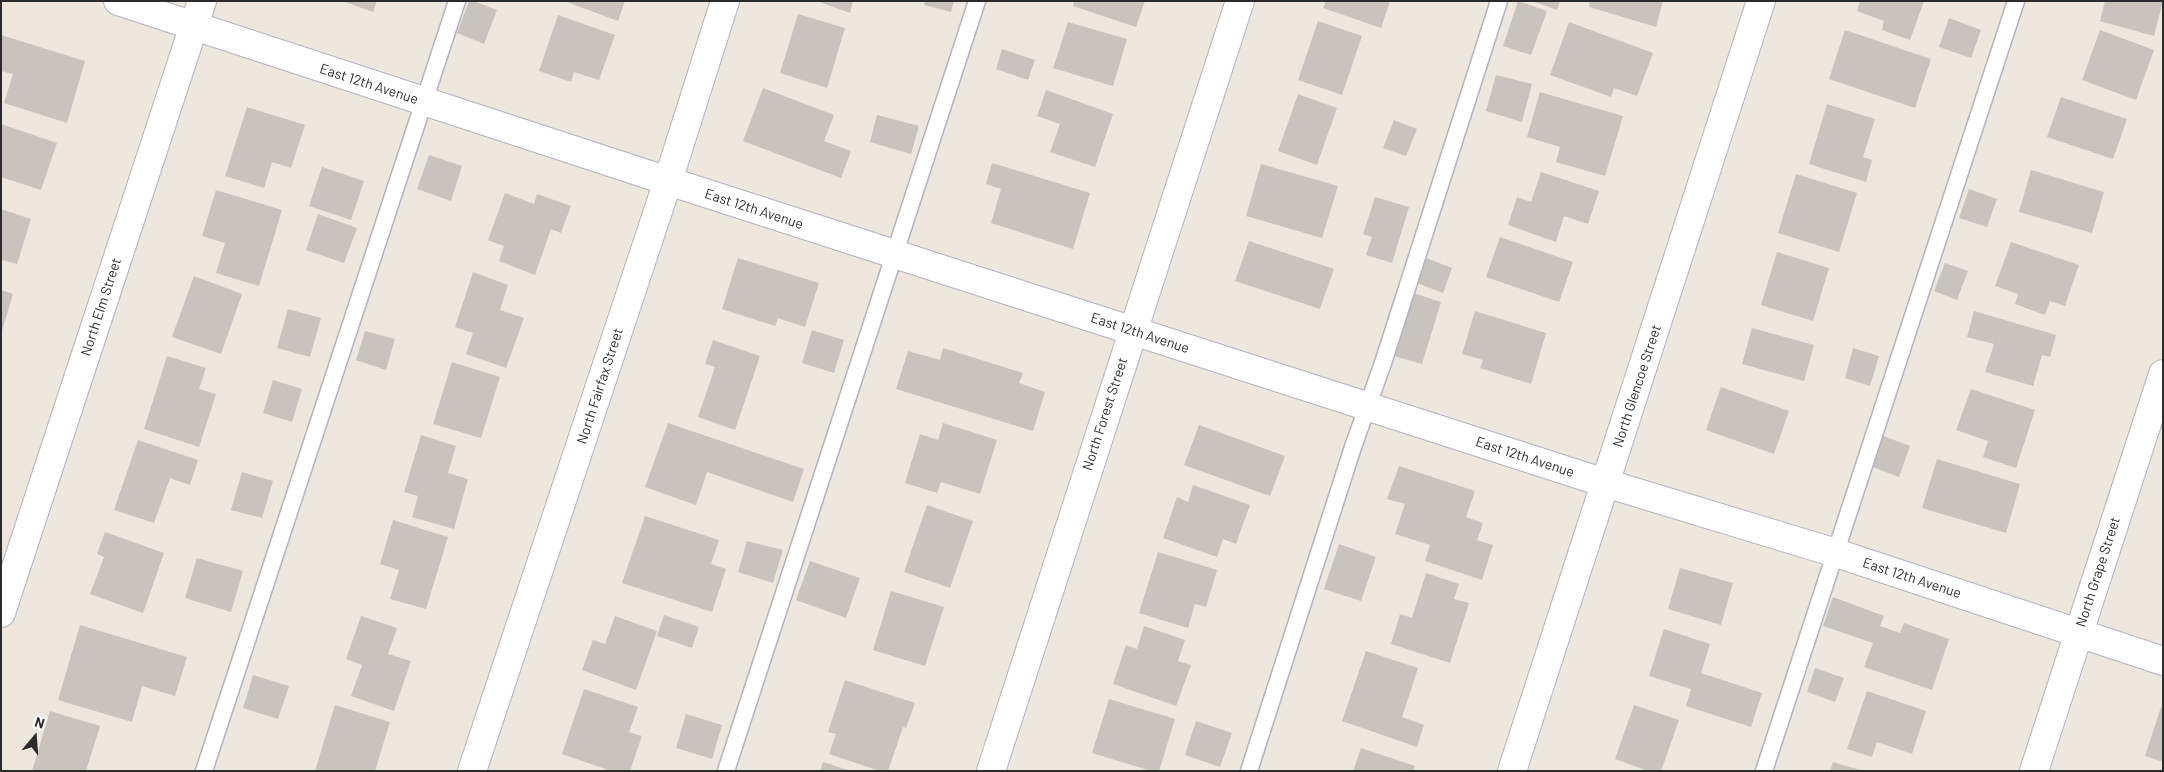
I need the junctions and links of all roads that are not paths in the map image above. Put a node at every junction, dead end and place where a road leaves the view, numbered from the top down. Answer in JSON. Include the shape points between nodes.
{"nodes":[{"id":1,"x":118,"y":1,"type":"edge"},
{"id":2,"x":457,"y":1,"type":"edge"},
{"id":3,"x":725,"y":1,"type":"edge"},
{"id":4,"x":977,"y":1,"type":"edge"},
{"id":5,"x":1240,"y":1,"type":"edge"},
{"id":6,"x":1499,"y":1,"type":"edge"},
{"id":7,"x":1761,"y":1,"type":"edge"},
{"id":8,"x":2016,"y":1,"type":"edge"},
{"id":9,"x":198,"y":14,"type":"edge"},
{"id":10,"x":425,"y":102,"type":"junction"},
{"id":11,"x":668,"y":182,"type":"junction"},
{"id":12,"x":895,"y":254,"type":"junction"},
{"id":13,"x":1132,"y":330,"type":"junction"},
{"id":14,"x":2163,"y":374,"type":"edge"},
{"id":15,"x":1368,"y":406,"type":"junction"},
{"id":16,"x":1605,"y":483,"type":"junction"},
{"id":17,"x":1836,"y":553,"type":"junction"},
{"id":18,"x":1,"y":613,"type":"edge"},
{"id":19,"x":2079,"y":633,"type":"junction"},
{"id":20,"x":2163,"y":661,"type":"edge"},
{"id":21,"x":204,"y":771,"type":"edge"},
{"id":22,"x":472,"y":771,"type":"edge"},
{"id":23,"x":726,"y":771,"type":"edge"},
{"id":24,"x":991,"y":771,"type":"edge"},
{"id":25,"x":1249,"y":771,"type":"edge"},
{"id":26,"x":1512,"y":771,"type":"edge"},
{"id":27,"x":1764,"y":771,"type":"edge"},
{"id":28,"x":2034,"y":771,"type":"edge"}],
"edges":[{"from":1,"to":9,"type":"street","name":"East 12th Avenue"},
{"from":2,"to":10,"type":"lane"},
{"from":3,"to":11,"type":"street","name":"North Fairfax Street"},
{"from":4,"to":12,"type":"lane"},
{"from":5,"to":13,"type":"street","name":"North Forest Street"},
{"from":6,"to":15,"type":"lane"},
{"from":7,"to":16,"type":"street","name":"North Glencoe Street"},
{"from":8,"to":17,"type":"lane"},
{"from":9,"to":10,"type":"street","name":"East 12th Avenue"},
{"from":9,"to":18,"type":"street","name":"North Elm Street"},
{"from":10,"to":11,"type":"street","name":"East 12th Avenue"},
{"from":10,"to":21,"type":"lane"},
{"from":11,"to":12,"type":"street","name":"East 12th Avenue"},
{"from":11,"to":22,"type":"street","name":"North Fairfax Street"},
{"from":12,"to":13,"type":"street","name":"East 12th Avenue"},
{"from":12,"to":23,"type":"lane"},
{"from":13,"to":15,"type":"street","name":"East 12th Avenue"},
{"from":13,"to":24,"type":"street","name":"North Forest Street"},
{"from":14,"to":19,"type":"street","name":"North Grape Street"},
{"from":15,"to":16,"type":"street","name":"East 12th Avenue"},
{"from":15,"to":25,"type":"lane"},
{"from":16,"to":17,"type":"street","name":"East 12th Avenue"},
{"from":16,"to":26,"type":"street","name":"North Glencoe Street"},
{"from":17,"to":19,"type":"street","name":"East 12th Avenue"},
{"from":17,"to":27,"type":"lane"},
{"from":19,"to":20,"type":"street","name":"East 12th Avenue"},
{"from":19,"to":28,"type":"street","name":"North Grape Street"}]}
